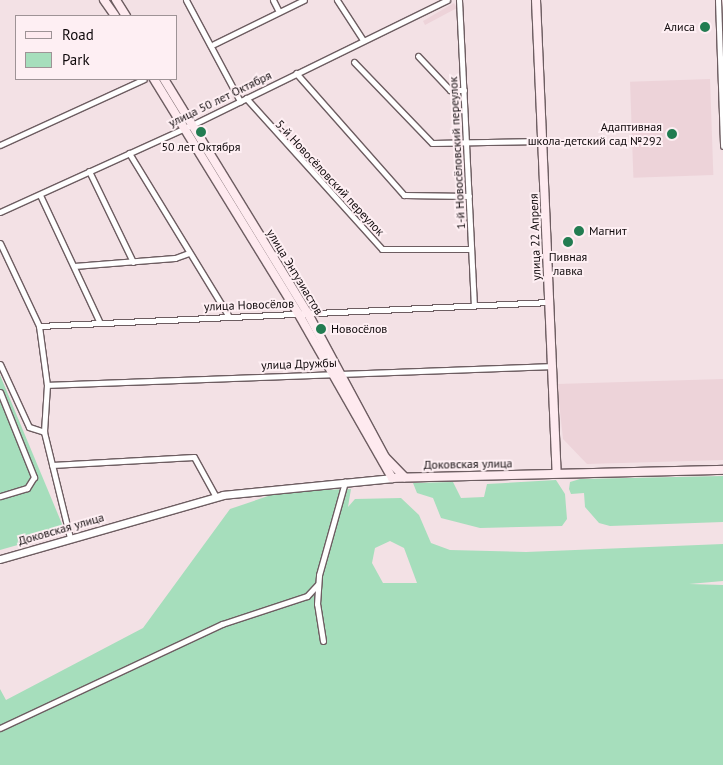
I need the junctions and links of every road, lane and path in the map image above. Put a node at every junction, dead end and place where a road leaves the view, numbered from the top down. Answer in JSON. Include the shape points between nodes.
{"nodes":[{"id":1,"x":104,"y":0,"type":"edge"},
{"id":2,"x":116,"y":0,"type":"edge"},
{"id":3,"x":186,"y":0,"type":"edge"},
{"id":4,"x":273,"y":0,"type":"edge"},
{"id":5,"x":304,"y":0,"type":"edge"},
{"id":6,"x":337,"y":0,"type":"edge"},
{"id":7,"x":447,"y":0,"type":"edge"},
{"id":8,"x":459,"y":0,"type":"edge"},
{"id":9,"x":536,"y":0,"type":"edge"},
{"id":10,"x":718,"y":0,"type":"edge"},
{"id":11,"x":279,"y":12,"type":"junction"},
{"id":12,"x":114,"y":15,"type":"edge"},
{"id":13,"x":125,"y":15,"type":"edge"},
{"id":14,"x":363,"y":40,"type":"junction"},
{"id":15,"x":214,"y":44,"type":"junction"},
{"id":16,"x":418,"y":56,"type":"dead end"},
{"id":17,"x":354,"y":62,"type":"dead end"},
{"id":18,"x":296,"y":73,"type":"junction"},
{"id":19,"x":142,"y":80,"type":"edge"},
{"id":20,"x":155,"y":80,"type":"edge"},
{"id":21,"x":165,"y":80,"type":"edge"},
{"id":22,"x":464,"y":90,"type":"junction"},
{"id":23,"x":246,"y":98,"type":"junction"},
{"id":24,"x":240,"y":101,"type":"junction"},
{"id":25,"x":188,"y":126,"type":"junction"},
{"id":26,"x":542,"y":141,"type":"junction"},
{"id":27,"x":466,"y":144,"type":"junction"},
{"id":28,"x":0,"y":146,"type":"edge"},
{"id":29,"x":723,"y":146,"type":"edge"},
{"id":30,"x":129,"y":153,"type":"junction"},
{"id":31,"x":89,"y":172,"type":"junction"},
{"id":32,"x":40,"y":195,"type":"junction"},
{"id":33,"x":469,"y":196,"type":"junction"},
{"id":34,"x":0,"y":212,"type":"edge"},
{"id":35,"x":0,"y":243,"type":"edge"},
{"id":36,"x":471,"y":248,"type":"junction"},
{"id":37,"x":189,"y":253,"type":"junction"},
{"id":38,"x":133,"y":262,"type":"junction"},
{"id":39,"x":74,"y":266,"type":"junction"},
{"id":40,"x":549,"y":302,"type":"junction"},
{"id":41,"x":474,"y":305,"type":"junction"},
{"id":42,"x":307,"y":312,"type":"junction"},
{"id":43,"x":298,"y":313,"type":"junction"},
{"id":44,"x":228,"y":316,"type":"junction"},
{"id":45,"x":99,"y":321,"type":"junction"},
{"id":46,"x":39,"y":326,"type":"junction"},
{"id":47,"x":0,"y":364,"type":"edge"},
{"id":48,"x":552,"y":366,"type":"junction"},
{"id":49,"x":336,"y":373,"type":"junction"},
{"id":50,"x":46,"y":385,"type":"junction"},
{"id":51,"x":0,"y":392,"type":"edge"},
{"id":52,"x":44,"y":432,"type":"junction"},
{"id":53,"x":52,"y":465,"type":"junction"},
{"id":54,"x":723,"y":470,"type":"edge"},
{"id":55,"x":557,"y":473,"type":"junction"},
{"id":56,"x":404,"y":477,"type":"junction"},
{"id":57,"x":392,"y":478,"type":"junction"},
{"id":58,"x":345,"y":481,"type":"junction"},
{"id":59,"x":0,"y":496,"type":"edge"},
{"id":60,"x":216,"y":497,"type":"junction"},
{"id":61,"x":70,"y":538,"type":"junction"},
{"id":62,"x":0,"y":559,"type":"edge"},
{"id":63,"x":318,"y":584,"type":"junction"},
{"id":64,"x":323,"y":641,"type":"dead end"},
{"id":65,"x":0,"y":728,"type":"edge"}],
"edges":[{"from":1,"to":12,"type":"main road"},
{"from":2,"to":13,"type":"main road"},
{"from":3,"to":15,"type":"street"},
{"from":4,"to":11,"type":"street"},
{"from":5,"to":11,"type":"street"},
{"from":6,"to":14,"type":"street"},
{"from":7,"to":14,"type":"street","name":"улица 50 лет Октября"},
{"from":8,"to":22,"type":"street","name":"1-й Новосёловский переулок"},
{"from":9,"to":26,"type":"main road","name":"улица 22 Апреля"},
{"from":10,"to":29,"type":"street"},
{"from":11,"to":15,"type":"street"},
{"from":14,"to":18,"type":"street","name":"улица 50 лет Октября"},
{"from":15,"to":24,"type":"street"},
{"from":16,"to":22,"type":"street","via":[[450,90]]},
{"from":17,"to":27,"type":"street","via":[[423,139]]},
{"from":18,"to":23,"type":"street","name":"улица 50 лет Октября"},
{"from":18,"to":33,"type":"street","via":[[404,195]]},
{"from":19,"to":28,"type":"street"},
{"from":20,"to":25,"type":"main road","name":"улица Энтузиастов"},
{"from":21,"to":25,"type":"main road","name":"улица Энтузиастов"},
{"from":22,"to":27,"type":"street","name":"1-й Новосёловский переулок"},
{"from":23,"to":24,"type":"street","name":"улица 50 лет Октября"},
{"from":23,"to":36,"type":"street","name":"5-й Новосёловский переулок","via":[[382,249]]},
{"from":24,"to":25,"type":"street","name":"улица 50 лет Октября"},
{"from":25,"to":30,"type":"street","name":"улица 50 лет Октября"},
{"from":25,"to":42,"type":"main road","name":"улица Энтузиастов"},
{"from":25,"to":43,"type":"main road","name":"улица Энтузиастов"},
{"from":26,"to":27,"type":"street"},
{"from":26,"to":40,"type":"main road","name":"улица 22 Апреля"},
{"from":27,"to":33,"type":"street","name":"1-й Новосёловский переулок"},
{"from":30,"to":31,"type":"street","name":"улица 50 лет Октября"},
{"from":30,"to":37,"type":"street"},
{"from":31,"to":32,"type":"street","name":"улица 50 лет Октября"},
{"from":31,"to":38,"type":"street"},
{"from":32,"to":34,"type":"street","name":"улица 50 лет Октября"},
{"from":32,"to":39,"type":"street"},
{"from":33,"to":36,"type":"street","name":"1-й Новосёловский переулок"},
{"from":35,"to":46,"type":"street"},
{"from":36,"to":41,"type":"street","name":"1-й Новосёловский переулок"},
{"from":37,"to":38,"type":"street"},
{"from":37,"to":44,"type":"street"},
{"from":38,"to":39,"type":"street"},
{"from":39,"to":45,"type":"street"},
{"from":40,"to":41,"type":"street","name":"улица Новосёлов"},
{"from":40,"to":48,"type":"main road","name":"улица 22 Апреля"},
{"from":41,"to":42,"type":"street","name":"улица Новосёлов"},
{"from":42,"to":43,"type":"street","name":"улица Новосёлов"},
{"from":42,"to":49,"type":"main road","name":"улица Энтузиастов"},
{"from":43,"to":44,"type":"street","name":"улица Новосёлов"},
{"from":43,"to":49,"type":"main road","name":"улица Энтузиастов"},
{"from":44,"to":45,"type":"street","name":"улица Новосёлов"},
{"from":45,"to":46,"type":"street","name":"улица Новосёлов"},
{"from":46,"to":50,"type":"street"},
{"from":47,"to":52,"type":"street","via":[[29,427]]},
{"from":48,"to":49,"type":"street","name":"улица Дружбы"},
{"from":48,"to":55,"type":"main road","name":"улица 22 Апреля"},
{"from":49,"to":50,"type":"street","name":"улица Дружбы"},
{"from":49,"to":56,"type":"main road","name":"улица Энтузиастов","via":[[386,457]]},
{"from":49,"to":57,"type":"main road","name":"улица Энтузиастов"},
{"from":50,"to":52,"type":"street"},
{"from":51,"to":59,"type":"street","via":[[34,477],[27,488]]},
{"from":52,"to":53,"type":"street"},
{"from":53,"to":60,"type":"street","via":[[194,457]]},
{"from":53,"to":61,"type":"street"},
{"from":54,"to":55,"type":"main road","name":"Доковская улица"},
{"from":55,"to":56,"type":"main road","name":"Доковская улица"},
{"from":56,"to":57,"type":"main road","name":"Доковская улица"},
{"from":57,"to":58,"type":"street","name":"Доковская улица"},
{"from":58,"to":60,"type":"street","name":"Доковская улица"},
{"from":58,"to":63,"type":"street","via":[[323,550]]},
{"from":60,"to":61,"type":"street","name":"Доковская улица"},
{"from":61,"to":62,"type":"street","name":"Доковская улица"},
{"from":63,"to":64,"type":"street","via":[[318,617]]},
{"from":63,"to":65,"type":"street","via":[[308,596],[222,624]]}]}
